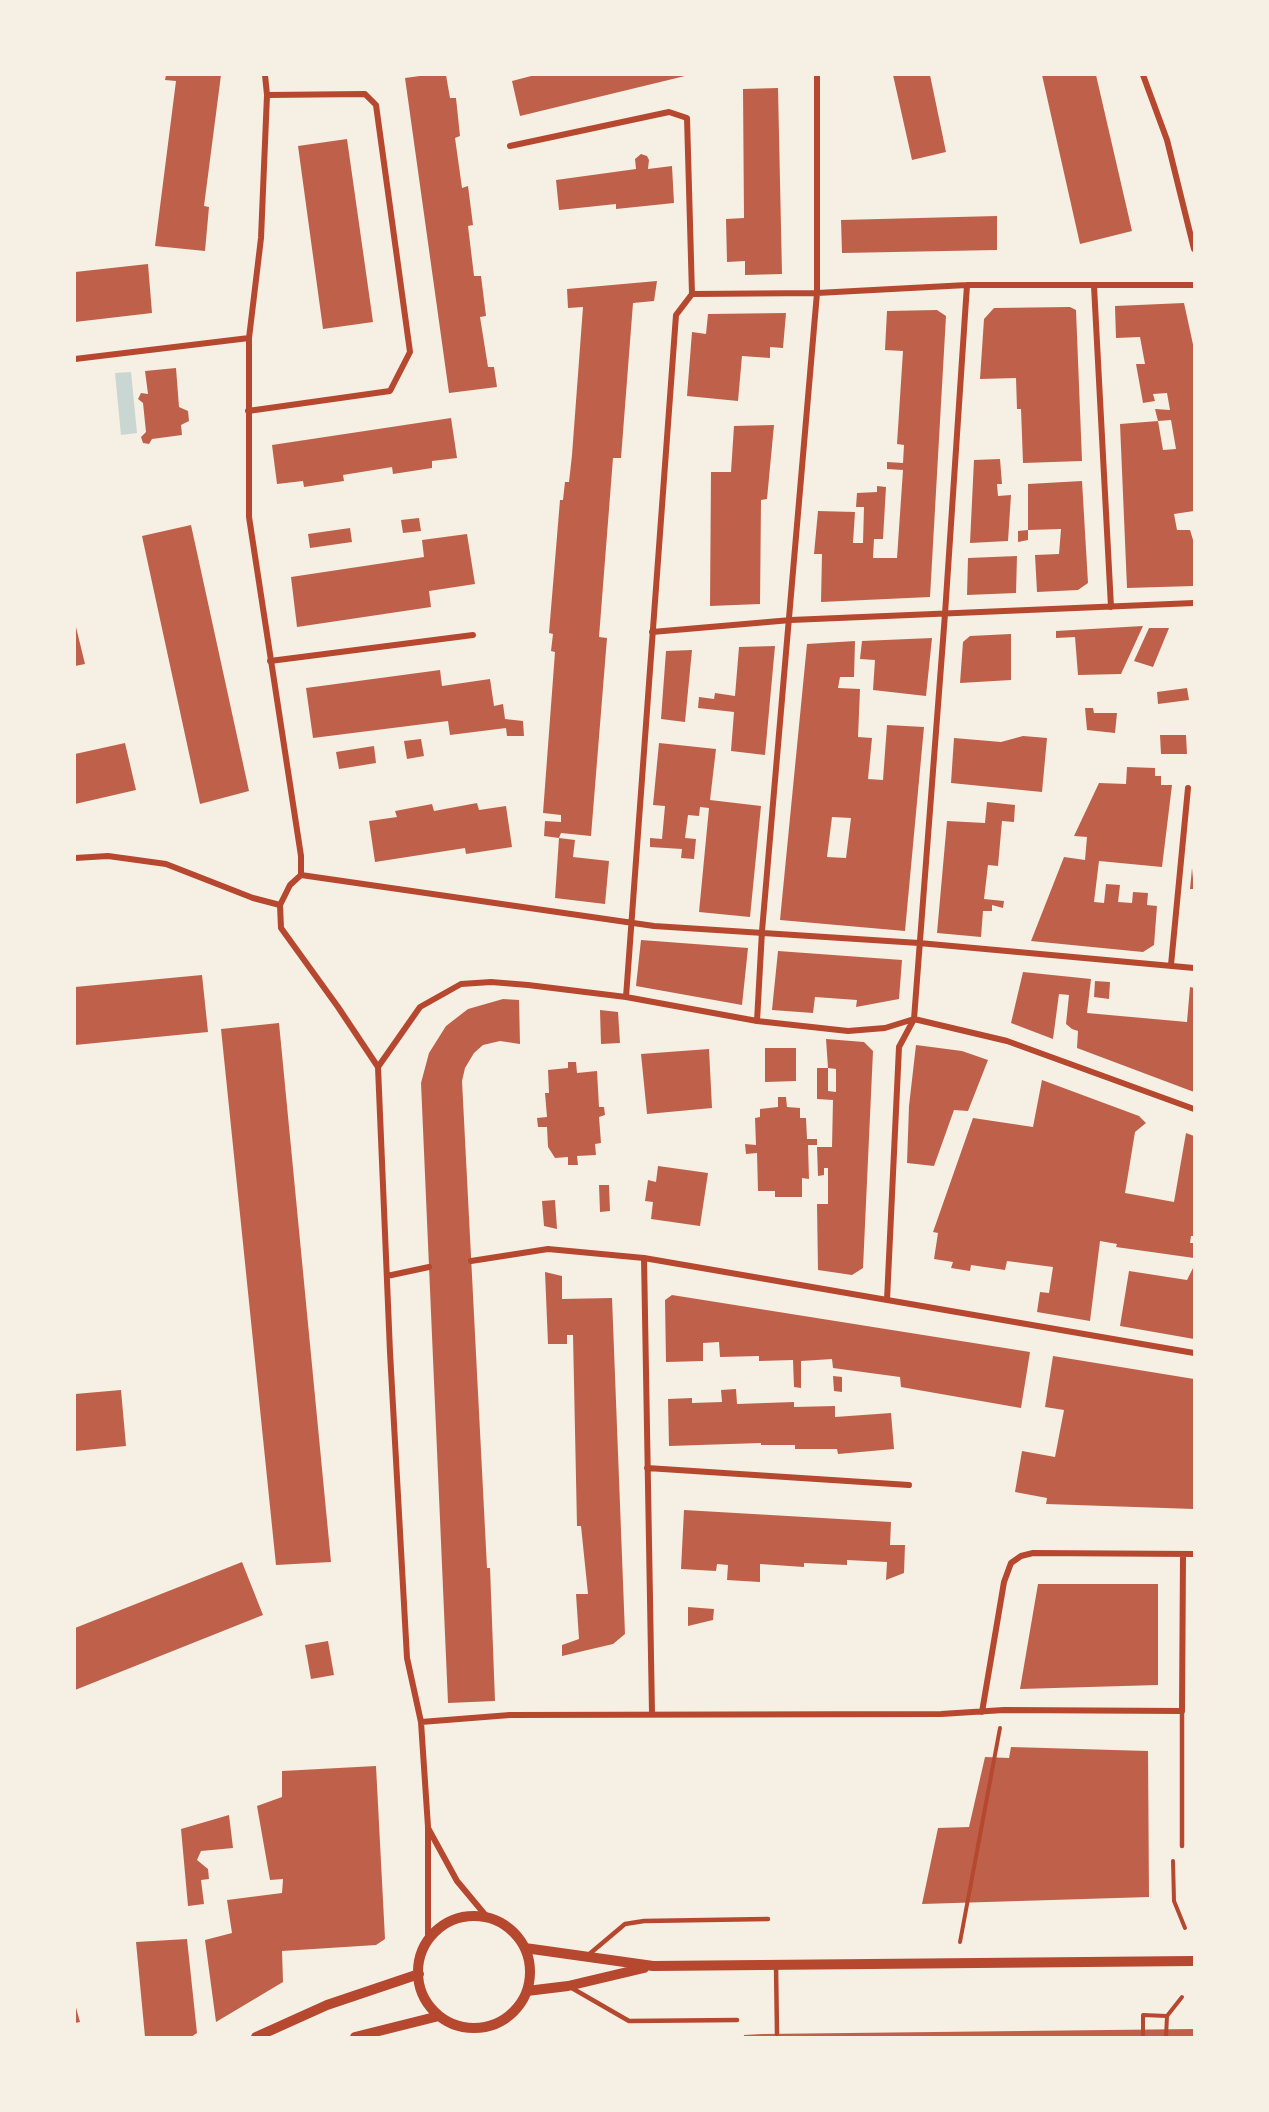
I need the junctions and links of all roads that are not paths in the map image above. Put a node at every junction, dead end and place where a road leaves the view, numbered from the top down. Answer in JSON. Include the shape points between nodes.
{"nodes":[{"id":1,"x":265,"y":75,"type":"edge"},
{"id":2,"x":817,"y":75,"type":"edge"},
{"id":3,"x":1143,"y":75,"type":"edge"},
{"id":4,"x":267,"y":95,"type":"junction"},
{"id":5,"x":510,"y":146,"type":"dead end"},
{"id":6,"x":1194,"y":249,"type":"edge"},
{"id":7,"x":967,"y":285,"type":"junction"},
{"id":8,"x":1194,"y":285,"type":"edge"},
{"id":9,"x":1094,"y":286,"type":"junction"},
{"id":10,"x":818,"y":293,"type":"junction"},
{"id":11,"x":692,"y":294,"type":"junction"},
{"id":12,"x":249,"y":338,"type":"junction"},
{"id":13,"x":75,"y":359,"type":"edge"},
{"id":14,"x":248,"y":411,"type":"junction"},
{"id":15,"x":1194,"y":603,"type":"edge"},
{"id":16,"x":1112,"y":607,"type":"junction"},
{"id":17,"x":945,"y":614,"type":"junction"},
{"id":18,"x":791,"y":620,"type":"junction"},
{"id":19,"x":652,"y":632,"type":"junction"},
{"id":20,"x":473,"y":634,"type":"dead end"},
{"id":21,"x":270,"y":661,"type":"junction"},
{"id":22,"x":1188,"y":788,"type":"dead end"},
{"id":23,"x":75,"y":858,"type":"edge"},
{"id":24,"x":302,"y":875,"type":"junction"},
{"id":25,"x":280,"y":905,"type":"junction"},
{"id":26,"x":633,"y":923,"type":"junction"},
{"id":27,"x":762,"y":931,"type":"junction"},
{"id":28,"x":919,"y":943,"type":"junction"},
{"id":29,"x":1171,"y":965,"type":"junction"},
{"id":30,"x":1194,"y":968,"type":"edge"},
{"id":31,"x":626,"y":997,"type":"junction"},
{"id":32,"x":914,"y":1019,"type":"junction"},
{"id":33,"x":757,"y":1021,"type":"junction"},
{"id":34,"x":378,"y":1067,"type":"junction"},
{"id":35,"x":1194,"y":1109,"type":"edge"},
{"id":36,"x":644,"y":1258,"type":"junction"},
{"id":37,"x":471,"y":1261,"type":"dead end"},
{"id":38,"x":429,"y":1267,"type":"dead end"},
{"id":39,"x":387,"y":1276,"type":"junction"},
{"id":40,"x":887,"y":1300,"type":"junction"},
{"id":41,"x":1194,"y":1353,"type":"edge"},
{"id":42,"x":647,"y":1468,"type":"junction"},
{"id":43,"x":909,"y":1485,"type":"dead end"},
{"id":44,"x":1183,"y":1554,"type":"junction"},
{"id":45,"x":1194,"y":1554,"type":"edge"},
{"id":46,"x":982,"y":1712,"type":"junction"},
{"id":47,"x":1182,"y":1712,"type":"junction"},
{"id":48,"x":652,"y":1713,"type":"junction"},
{"id":49,"x":421,"y":1722,"type":"junction"},
{"id":50,"x":428,"y":1827,"type":"junction"},
{"id":51,"x":1182,"y":1846,"type":"dead end"},
{"id":52,"x":488,"y":1917,"type":"junction"},
{"id":53,"x":768,"y":1919,"type":"dead end"},
{"id":54,"x":428,"y":1941,"type":"junction"},
{"id":55,"x":525,"y":1948,"type":"junction"},
{"id":56,"x":586,"y":1956,"type":"junction"},
{"id":57,"x":1194,"y":1961,"type":"edge"},
{"id":58,"x":776,"y":1965,"type":"junction"},
{"id":59,"x":653,"y":1966,"type":"junction"},
{"id":60,"x":419,"y":1974,"type":"junction"},
{"id":61,"x":568,"y":1986,"type":"junction"},
{"id":62,"x":527,"y":1991,"type":"junction"},
{"id":63,"x":439,"y":2016,"type":"junction"},
{"id":64,"x":737,"y":2020,"type":"dead end"},
{"id":65,"x":777,"y":2034,"type":"dead end"},
{"id":66,"x":256,"y":2037,"type":"edge"},
{"id":67,"x":355,"y":2037,"type":"edge"}],
"edges":[{"from":1,"to":4,"type":"street"},
{"from":2,"to":10,"type":"street"},
{"from":3,"to":6,"type":"street","via":[[1167,140]]},
{"from":4,"to":12,"type":"street","via":[[261,238]]},
{"from":4,"to":14,"type":"street","via":[[365,94],[376,105],[410,352],[390,391]]},
{"from":5,"to":11,"type":"street","via":[[669,112],[687,118]]},
{"from":7,"to":9,"type":"street"},
{"from":7,"to":10,"type":"street"},
{"from":7,"to":17,"type":"street"},
{"from":8,"to":9,"type":"street"},
{"from":9,"to":16,"type":"street"},
{"from":10,"to":11,"type":"street"},
{"from":10,"to":18,"type":"street"},
{"from":11,"to":19,"type":"street","via":[[676,315]]},
{"from":12,"to":13,"type":"street"},
{"from":12,"to":14,"type":"street"},
{"from":14,"to":21,"type":"street","via":[[249,517]]},
{"from":15,"to":16,"type":"street"},
{"from":16,"to":17,"type":"street"},
{"from":17,"to":18,"type":"street"},
{"from":17,"to":28,"type":"street"},
{"from":18,"to":19,"type":"street"},
{"from":18,"to":27,"type":"street"},
{"from":19,"to":26,"type":"street"},
{"from":20,"to":21,"type":"street"},
{"from":21,"to":24,"type":"street"},
{"from":22,"to":29,"type":"street"},
{"from":23,"to":25,"type":"street","via":[[108,856],[166,864]]},
{"from":24,"to":25,"type":"street","via":[[290,885]]},
{"from":24,"to":26,"type":"street"},
{"from":25,"to":34,"type":"street","via":[[281,928]]},
{"from":26,"to":27,"type":"street"},
{"from":26,"to":31,"type":"street"},
{"from":27,"to":28,"type":"street"},
{"from":27,"to":33,"type":"street"},
{"from":28,"to":29,"type":"street"},
{"from":28,"to":32,"type":"street"},
{"from":29,"to":30,"type":"street"},
{"from":31,"to":33,"type":"street"},
{"from":31,"to":34,"type":"street","via":[[491,982],[461,984],[420,1007]]},
{"from":32,"to":33,"type":"street","via":[[885,1028],[848,1031]]},
{"from":32,"to":35,"type":"street","via":[[1007,1041]]},
{"from":32,"to":40,"type":"street","via":[[898,1047]]},
{"from":34,"to":39,"type":"street"},
{"from":36,"to":37,"type":"street","via":[[548,1249]]},
{"from":36,"to":40,"type":"street"},
{"from":36,"to":42,"type":"street"},
{"from":38,"to":39,"type":"street"},
{"from":39,"to":49,"type":"street","via":[[407,1658]]},
{"from":40,"to":41,"type":"street"},
{"from":42,"to":43,"type":"street"},
{"from":42,"to":48,"type":"street"},
{"from":44,"to":45,"type":"street"},
{"from":44,"to":46,"type":"street","via":[[1033,1553],[1011,1563],[1004,1582]]},
{"from":44,"to":47,"type":"street"},
{"from":46,"to":47,"type":"street"},
{"from":46,"to":48,"type":"street"},
{"from":47,"to":51,"type":"lane"},
{"from":48,"to":49,"type":"street","via":[[510,1714]]},
{"from":49,"to":50,"type":"street"},
{"from":50,"to":52,"type":"street","via":[[457,1881]]},
{"from":50,"to":54,"type":"street"},
{"from":52,"to":54,"type":"street","via":[[454,1920],[439,1928]]},
{"from":52,"to":55,"type":"street","via":[[516,1934]]},
{"from":53,"to":56,"type":"lane","via":[[625,1924]]},
{"from":54,"to":60,"type":"street"},
{"from":55,"to":56,"type":"street"},
{"from":55,"to":62,"type":"street","via":[[530,1977]]},
{"from":56,"to":59,"type":"street"},
{"from":57,"to":58,"type":"street"},
{"from":58,"to":59,"type":"street"},
{"from":58,"to":65,"type":"lane"},
{"from":59,"to":61,"type":"street"},
{"from":60,"to":63,"type":"street","via":[[428,2004]]},
{"from":60,"to":66,"type":"street","via":[[327,2005]]},
{"from":61,"to":62,"type":"street"},
{"from":61,"to":64,"type":"lane","via":[[629,2021]]},
{"from":62,"to":63,"type":"street","via":[[506,2018],[489,2026],[455,2025]]},
{"from":63,"to":67,"type":"street"}]}
